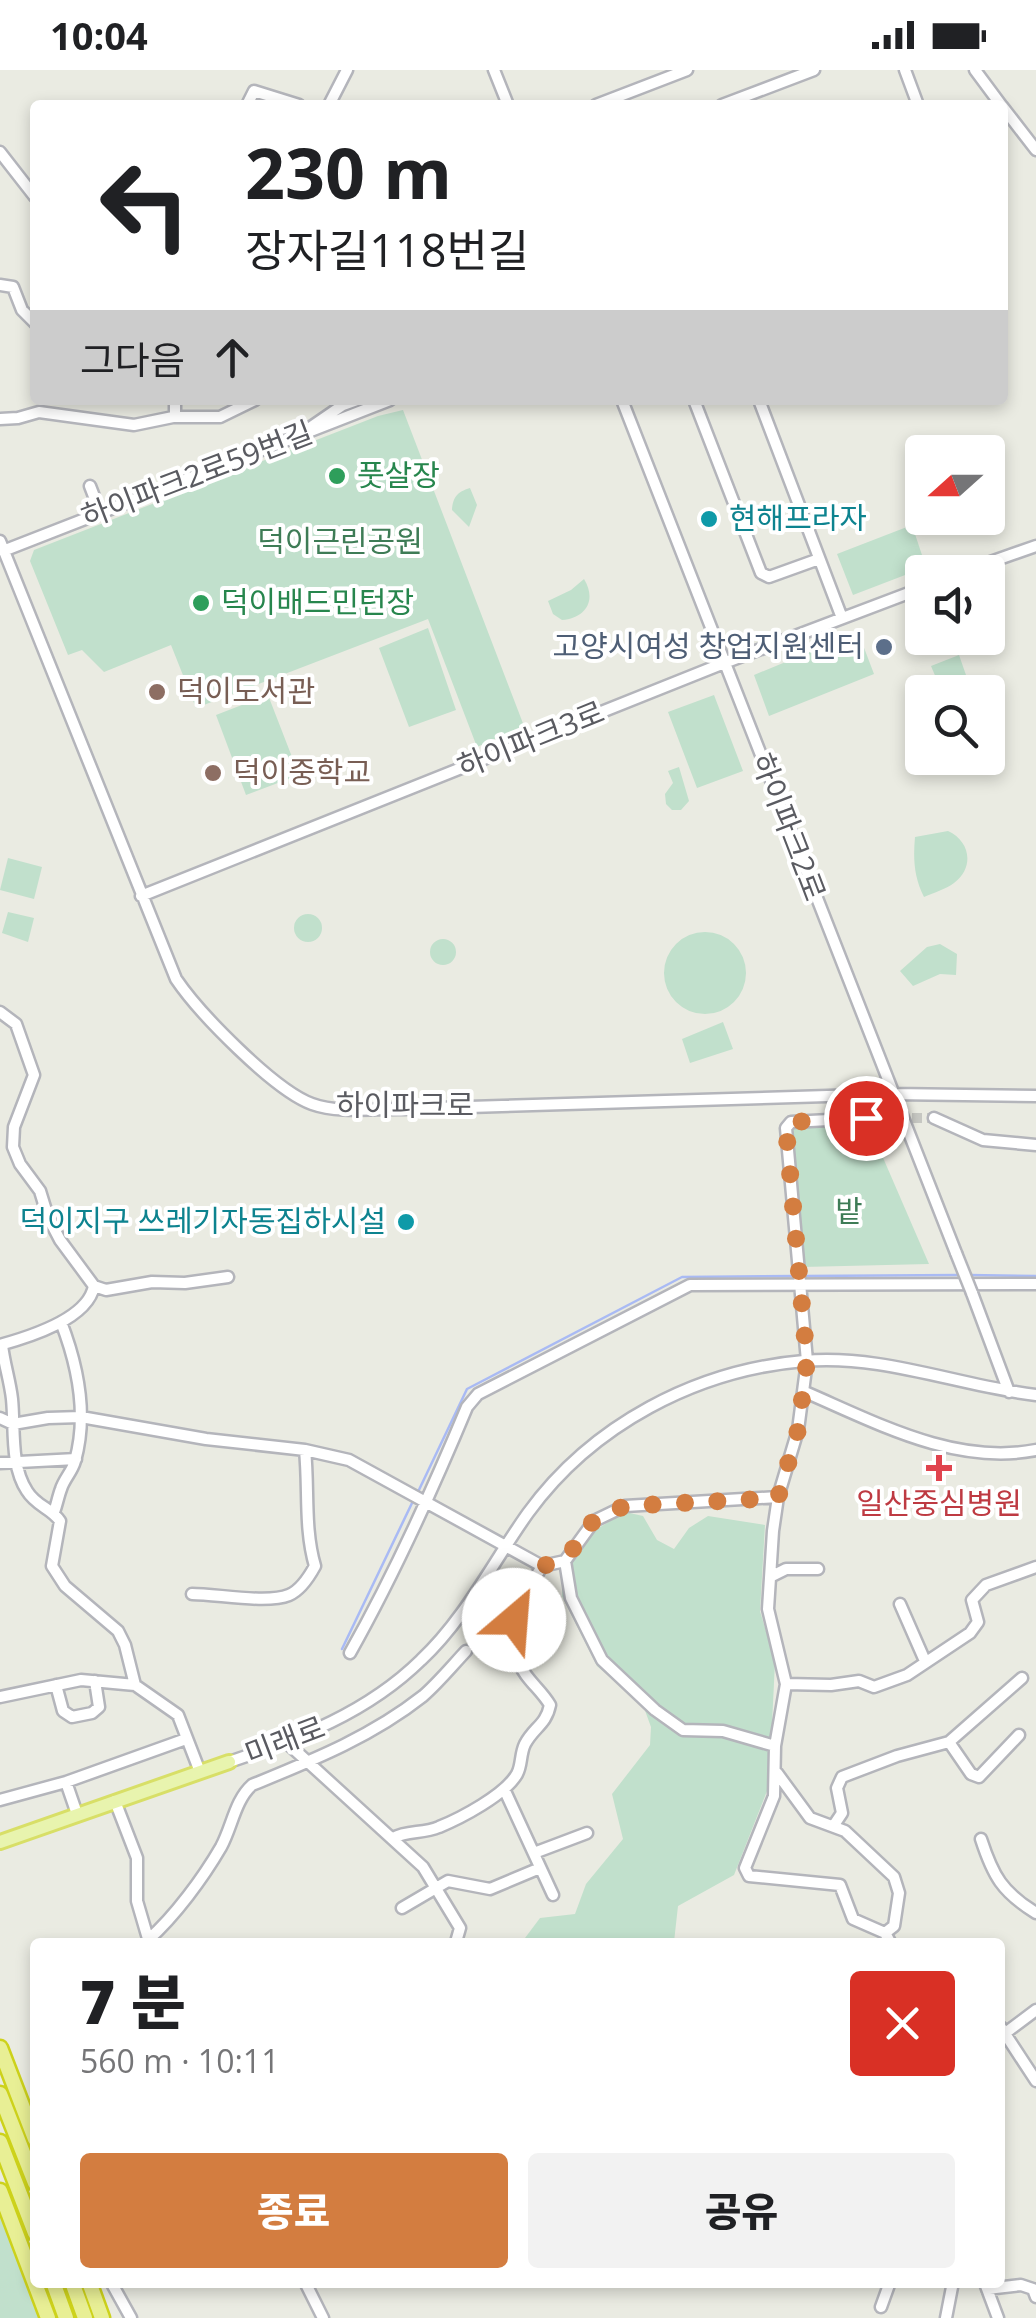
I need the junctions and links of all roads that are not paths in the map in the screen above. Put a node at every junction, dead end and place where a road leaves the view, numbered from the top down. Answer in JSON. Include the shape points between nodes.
{"nodes":[{"id":1,"x":347,"y":70,"type":"edge"},
{"id":2,"x":494,"y":70,"type":"edge"},
{"id":3,"x":688,"y":70,"type":"edge"},
{"id":4,"x":814,"y":70,"type":"edge"},
{"id":5,"x":905,"y":70,"type":"edge"},
{"id":6,"x":975,"y":70,"type":"edge"},
{"id":7,"x":250,"y":100,"type":"edge"},
{"id":8,"x":282,"y":100,"type":"edge"},
{"id":9,"x":332,"y":100,"type":"edge"},
{"id":10,"x":506,"y":100,"type":"edge"},
{"id":11,"x":618,"y":100,"type":"edge"},
{"id":12,"x":735,"y":100,"type":"edge"},
{"id":13,"x":915,"y":100,"type":"edge"},
{"id":14,"x":998,"y":100,"type":"edge"},
{"id":15,"x":1008,"y":114,"type":"edge"},
{"id":16,"x":1036,"y":150,"type":"edge"},
{"id":17,"x":0,"y":152,"type":"edge"},
{"id":18,"x":30,"y":191,"type":"edge"},
{"id":19,"x":0,"y":285,"type":"edge"},
{"id":20,"x":30,"y":318,"type":"edge"},
{"id":21,"x":175,"y":405,"type":"edge"},
{"id":22,"x":245,"y":405,"type":"edge"},
{"id":23,"x":347,"y":405,"type":"edge"},
{"id":24,"x":377,"y":405,"type":"edge"},
{"id":25,"x":624,"y":405,"type":"edge"},
{"id":26,"x":696,"y":405,"type":"edge"},
{"id":27,"x":761,"y":405,"type":"edge"},
{"id":28,"x":175,"y":417,"type":"junction"},
{"id":29,"x":0,"y":419,"type":"edge"},
{"id":30,"x":304,"y":433,"type":"junction"},
{"id":31,"x":90,"y":486,"type":"dead end"},
{"id":32,"x":100,"y":512,"type":"junction"},
{"id":33,"x":2,"y":546,"type":"edge"},
{"id":34,"x":1036,"y":546,"type":"edge"},
{"id":35,"x":1005,"y":557,"type":"edge"},
{"id":36,"x":819,"y":559,"type":"junction"},
{"id":37,"x":905,"y":594,"type":"edge"},
{"id":38,"x":842,"y":618,"type":"junction"},
{"id":39,"x":724,"y":663,"type":"junction"},
{"id":40,"x":141,"y":896,"type":"junction"},
{"id":41,"x":0,"y":1012,"type":"edge"},
{"id":42,"x":893,"y":1094,"type":"junction"},
{"id":43,"x":1036,"y":1096,"type":"edge"},
{"id":44,"x":866,"y":1118,"type":"tunnel mouth"},
{"id":45,"x":934,"y":1118,"type":"tunnel mouth"},
{"id":46,"x":1036,"y":1145,"type":"edge"},
{"id":47,"x":228,"y":1278,"type":"dead end"},
{"id":48,"x":798,"y":1282,"type":"junction"},
{"id":49,"x":1036,"y":1284,"type":"edge"},
{"id":50,"x":94,"y":1286,"type":"junction"},
{"id":51,"x":60,"y":1322,"type":"junction"},
{"id":52,"x":1,"y":1345,"type":"edge"},
{"id":53,"x":807,"y":1361,"type":"junction"},
{"id":54,"x":805,"y":1392,"type":"junction"},
{"id":55,"x":1010,"y":1392,"type":"junction"},
{"id":56,"x":1036,"y":1395,"type":"edge"},
{"id":57,"x":81,"y":1417,"type":"junction"},
{"id":58,"x":0,"y":1418,"type":"edge"},
{"id":59,"x":13,"y":1424,"type":"junction"},
{"id":60,"x":305,"y":1450,"type":"junction"},
{"id":61,"x":1036,"y":1450,"type":"edge"},
{"id":62,"x":76,"y":1458,"type":"junction"},
{"id":63,"x":15,"y":1462,"type":"junction"},
{"id":64,"x":0,"y":1463,"type":"edge"},
{"id":65,"x":778,"y":1498,"type":"junction"},
{"id":66,"x":424,"y":1500,"type":"junction"},
{"id":67,"x":54,"y":1512,"type":"junction"},
{"id":68,"x":507,"y":1546,"type":"junction"},
{"id":69,"x":564,"y":1561,"type":"junction"},
{"id":70,"x":542,"y":1566,"type":"junction"},
{"id":71,"x":1036,"y":1568,"type":"edge"},
{"id":72,"x":818,"y":1569,"type":"dead end"},
{"id":73,"x":772,"y":1576,"type":"junction"},
{"id":74,"x":192,"y":1594,"type":"dead end"},
{"id":75,"x":900,"y":1604,"type":"dead end"},
{"id":76,"x":466,"y":1651,"type":"dead end"},
{"id":77,"x":350,"y":1653,"type":"dead end"},
{"id":78,"x":925,"y":1660,"type":"junction"},
{"id":79,"x":1022,"y":1678,"type":"dead end"},
{"id":80,"x":95,"y":1681,"type":"junction"},
{"id":81,"x":786,"y":1684,"type":"junction"},
{"id":82,"x":56,"y":1685,"type":"junction"},
{"id":83,"x":135,"y":1685,"type":"junction"},
{"id":84,"x":0,"y":1696,"type":"edge"},
{"id":85,"x":1019,"y":1735,"type":"dead end"},
{"id":86,"x":186,"y":1739,"type":"junction"},
{"id":87,"x":286,"y":1742,"type":"junction"},
{"id":88,"x":949,"y":1742,"type":"junction"},
{"id":89,"x":775,"y":1746,"type":"junction"},
{"id":90,"x":229,"y":1762,"type":"joint"},
{"id":91,"x":311,"y":1762,"type":"junction"},
{"id":92,"x":200,"y":1772,"type":"junction"},
{"id":93,"x":777,"y":1773,"type":"junction"},
{"id":94,"x":66,"y":1782,"type":"junction"},
{"id":95,"x":505,"y":1791,"type":"junction"},
{"id":96,"x":0,"y":1800,"type":"edge"},
{"id":97,"x":115,"y":1800,"type":"junction"},
{"id":98,"x":77,"y":1814,"type":"junction"},
{"id":99,"x":834,"y":1825,"type":"junction"},
{"id":100,"x":586,"y":1833,"type":"dead end"},
{"id":101,"x":393,"y":1838,"type":"junction"},
{"id":102,"x":982,"y":1839,"type":"dead end"},
{"id":103,"x":0,"y":1842,"type":"edge"},
{"id":104,"x":534,"y":1853,"type":"junction"},
{"id":105,"x":540,"y":1868,"type":"junction"},
{"id":106,"x":436,"y":1886,"type":"junction"},
{"id":107,"x":553,"y":1895,"type":"dead end"},
{"id":108,"x":402,"y":1908,"type":"dead end"},
{"id":109,"x":1036,"y":1913,"type":"edge"},
{"id":110,"x":147,"y":1938,"type":"edge"},
{"id":111,"x":151,"y":1938,"type":"edge"},
{"id":112,"x":457,"y":1938,"type":"edge"},
{"id":113,"x":888,"y":1938,"type":"edge"},
{"id":114,"x":1036,"y":2010,"type":"edge"},
{"id":115,"x":1005,"y":2030,"type":"edge"},
{"id":116,"x":1005,"y":2036,"type":"edge"},
{"id":117,"x":0,"y":2048,"type":"edge"},
{"id":118,"x":1036,"y":2082,"type":"edge"},
{"id":119,"x":0,"y":2094,"type":"edge"},
{"id":120,"x":30,"y":2125,"type":"edge"},
{"id":121,"x":0,"y":2142,"type":"edge"},
{"id":122,"x":30,"y":2171,"type":"edge"},
{"id":123,"x":0,"y":2191,"type":"edge"},
{"id":124,"x":30,"y":2220,"type":"edge"},
{"id":125,"x":30,"y":2270,"type":"edge"},
{"id":126,"x":1005,"y":2285,"type":"edge"},
{"id":127,"x":37,"y":2288,"type":"edge"},
{"id":128,"x":55,"y":2288,"type":"edge"},
{"id":129,"x":74,"y":2288,"type":"edge"},
{"id":130,"x":91,"y":2288,"type":"edge"},
{"id":131,"x":114,"y":2288,"type":"edge"},
{"id":132,"x":308,"y":2288,"type":"edge"},
{"id":133,"x":888,"y":2288,"type":"edge"},
{"id":134,"x":951,"y":2288,"type":"edge"},
{"id":135,"x":987,"y":2288,"type":"edge"},
{"id":136,"x":1036,"y":2298,"type":"edge"},
{"id":137,"x":881,"y":2306,"type":"dead end"},
{"id":138,"x":48,"y":2318,"type":"edge"},
{"id":139,"x":66,"y":2318,"type":"edge"},
{"id":140,"x":85,"y":2318,"type":"edge"},
{"id":141,"x":102,"y":2318,"type":"edge"},
{"id":142,"x":131,"y":2318,"type":"edge"},
{"id":143,"x":323,"y":2318,"type":"edge"},
{"id":144,"x":946,"y":2318,"type":"edge"},
{"id":145,"x":998,"y":2318,"type":"edge"}],
"edges":[{"from":1,"to":9,"type":"street"},
{"from":2,"to":10,"type":"street"},
{"from":3,"to":11,"type":"street"},
{"from":4,"to":12,"type":"street"},
{"from":5,"to":13,"type":"street"},
{"from":6,"to":14,"type":"street"},
{"from":7,"to":8,"type":"street","via":[[254,91]]},
{"from":15,"to":16,"type":"street"},
{"from":17,"to":18,"type":"street"},
{"from":19,"to":20,"type":"street","via":[[13,287]]},
{"from":21,"to":28,"type":"street"},
{"from":22,"to":28,"type":"street","via":[[220,417]]},
{"from":23,"to":30,"type":"street"},
{"from":24,"to":30,"type":"street","name":"하이파크2로59번길"},
{"from":25,"to":39,"type":"street","name":"하이파크2로"},
{"from":26,"to":36,"type":"street","via":[[761,573],[769,577]]},
{"from":27,"to":36,"type":"street"},
{"from":28,"to":29,"type":"street","via":[[134,425],[39,412]]},
{"from":30,"to":32,"type":"street","name":"하이파크2로59번길"},
{"from":31,"to":32,"type":"street"},
{"from":32,"to":33,"type":"street","name":"하이파크2로59번길"},
{"from":33,"to":40,"type":"street","name":"하이파크로"},
{"from":34,"to":35,"type":"street"},
{"from":36,"to":38,"type":"street"},
{"from":37,"to":38,"type":"street","name":"하이파크3로"},
{"from":38,"to":39,"type":"street","name":"하이파크3로"},
{"from":39,"to":40,"type":"street","name":"하이파크3로"},
{"from":39,"to":42,"type":"street","name":"하이파크2로"},
{"from":40,"to":42,"type":"street","name":"하이파크로","via":[[163,954],[194,1004],[280,1084],[313,1104],[404,1109]]},
{"from":41,"to":50,"type":"street","via":[[16,1024],[34,1076],[13,1147],[60,1240]]},
{"from":42,"to":43,"type":"street","name":"하이파크로"},
{"from":42,"to":55,"type":"street","name":"하이파크2로","bridge":true},
{"from":44,"to":48,"type":"street","via":[[791,1122],[786,1128]]},
{"from":45,"to":46,"type":"street","via":[[984,1140]]},
{"from":47,"to":50,"type":"street"},
{"from":48,"to":49,"type":"street"},
{"from":48,"to":53,"type":"street"},
{"from":48,"to":66,"type":"street","via":[[690,1286],[478,1394]]},
{"from":50,"to":51,"type":"street","via":[[92,1296]]},
{"from":51,"to":52,"type":"street"},
{"from":51,"to":57,"type":"street","via":[[76,1370]]},
{"from":52,"to":59,"type":"street"},
{"from":53,"to":54,"type":"street"},
{"from":53,"to":55,"type":"street","name":"미래로","via":[[892,1366]]},
{"from":53,"to":68,"type":"street","name":"미래로","via":[[722,1376],[614,1429],[568,1466]]},
{"from":54,"to":61,"type":"street","via":[[944,1448],[1008,1456]]},
{"from":54,"to":65,"type":"street"},
{"from":55,"to":56,"type":"street","name":"미래로"},
{"from":57,"to":59,"type":"street"},
{"from":57,"to":60,"type":"street"},
{"from":57,"to":62,"type":"street"},
{"from":58,"to":59,"type":"street"},
{"from":59,"to":63,"type":"street"},
{"from":60,"to":66,"type":"street","via":[[349,1460]]},
{"from":60,"to":74,"type":"street","via":[[315,1566],[308,1578],[293,1594],[277,1598]]},
{"from":62,"to":63,"type":"street"},
{"from":62,"to":67,"type":"street"},
{"from":63,"to":64,"type":"street"},
{"from":63,"to":67,"type":"street","via":[[34,1503]]},
{"from":65,"to":69,"type":"street","via":[[625,1506],[594,1521]]},
{"from":65,"to":73,"type":"street"},
{"from":66,"to":68,"type":"street"},
{"from":66,"to":77,"type":"street"},
{"from":67,"to":83,"type":"street","via":[[60,1522],[52,1566],[65,1586],[118,1631]]},
{"from":68,"to":70,"type":"street"},
{"from":68,"to":87,"type":"street","name":"미래로","via":[[438,1643],[408,1673],[347,1716]]},
{"from":69,"to":70,"type":"street"},
{"from":69,"to":89,"type":"street","via":[[571,1598],[602,1660],[655,1710],[683,1730],[723,1731]]},
{"from":70,"to":95,"type":"street","via":[[510,1640],[550,1705]]},
{"from":71,"to":78,"type":"street","via":[[986,1585],[972,1600],[978,1622],[970,1633]]},
{"from":72,"to":73,"type":"street"},
{"from":73,"to":81,"type":"street","via":[[768,1609]]},
{"from":75,"to":78,"type":"street"},
{"from":76,"to":91,"type":"street","via":[[389,1720]]},
{"from":78,"to":81,"type":"street","via":[[907,1675],[874,1686]]},
{"from":79,"to":88,"type":"street"},
{"from":80,"to":82,"type":"street"},
{"from":80,"to":82,"type":"street","via":[[99,1707],[72,1717],[62,1711]]},
{"from":80,"to":83,"type":"street"},
{"from":81,"to":89,"type":"street"},
{"from":82,"to":84,"type":"street"},
{"from":83,"to":86,"type":"street","via":[[178,1715]]},
{"from":85,"to":88,"type":"street","via":[[980,1776],[971,1774]]},
{"from":86,"to":92,"type":"street"},
{"from":86,"to":94,"type":"street"},
{"from":87,"to":90,"type":"street","name":"미래로"},
{"from":87,"to":91,"type":"street"},
{"from":88,"to":99,"type":"street","via":[[842,1776],[842,1813]]},
{"from":89,"to":93,"type":"street"},
{"from":90,"to":92,"type":"main road","name":"미래로"},
{"from":91,"to":101,"type":"street"},
{"from":91,"to":111,"type":"street","via":[[242,1794],[219,1851]]},
{"from":92,"to":97,"type":"main road","name":"미래로"},
{"from":93,"to":99,"type":"street","via":[[810,1818]]},
{"from":93,"to":113,"type":"street","via":[[749,1876],[840,1884],[854,1919]]},
{"from":94,"to":96,"type":"street"},
{"from":94,"to":98,"type":"street"},
{"from":95,"to":101,"type":"street","via":[[439,1827]]},
{"from":95,"to":104,"type":"street"},
{"from":97,"to":98,"type":"main road","name":"미래로"},
{"from":97,"to":110,"type":"street","via":[[137,1858]]},
{"from":98,"to":103,"type":"main road","name":"미래로"},
{"from":99,"to":113,"type":"street","via":[[894,1877],[899,1893]]},
{"from":100,"to":104,"type":"street"},
{"from":101,"to":106,"type":"street"},
{"from":102,"to":109,"type":"street","via":[[1001,1886]]},
{"from":104,"to":105,"type":"street"},
{"from":105,"to":106,"type":"street","via":[[490,1889],[448,1881]]},
{"from":105,"to":107,"type":"street"},
{"from":106,"to":108,"type":"street"},
{"from":106,"to":112,"type":"street","via":[[460,1928]]},
{"from":114,"to":115,"type":"street"},
{"from":116,"to":118,"type":"street"},
{"from":117,"to":120,"type":"highway"},
{"from":119,"to":122,"type":"highway"},
{"from":121,"to":124,"type":"highway"},
{"from":123,"to":125,"type":"highway"},
{"from":126,"to":136,"type":"street","via":[[1021,2285]]},
{"from":127,"to":138,"type":"highway"},
{"from":128,"to":139,"type":"highway"},
{"from":129,"to":140,"type":"highway"},
{"from":130,"to":141,"type":"highway"},
{"from":131,"to":142,"type":"street"},
{"from":132,"to":143,"type":"street"},
{"from":133,"to":137,"type":"street"},
{"from":134,"to":144,"type":"street"},
{"from":135,"to":145,"type":"street"}]}
